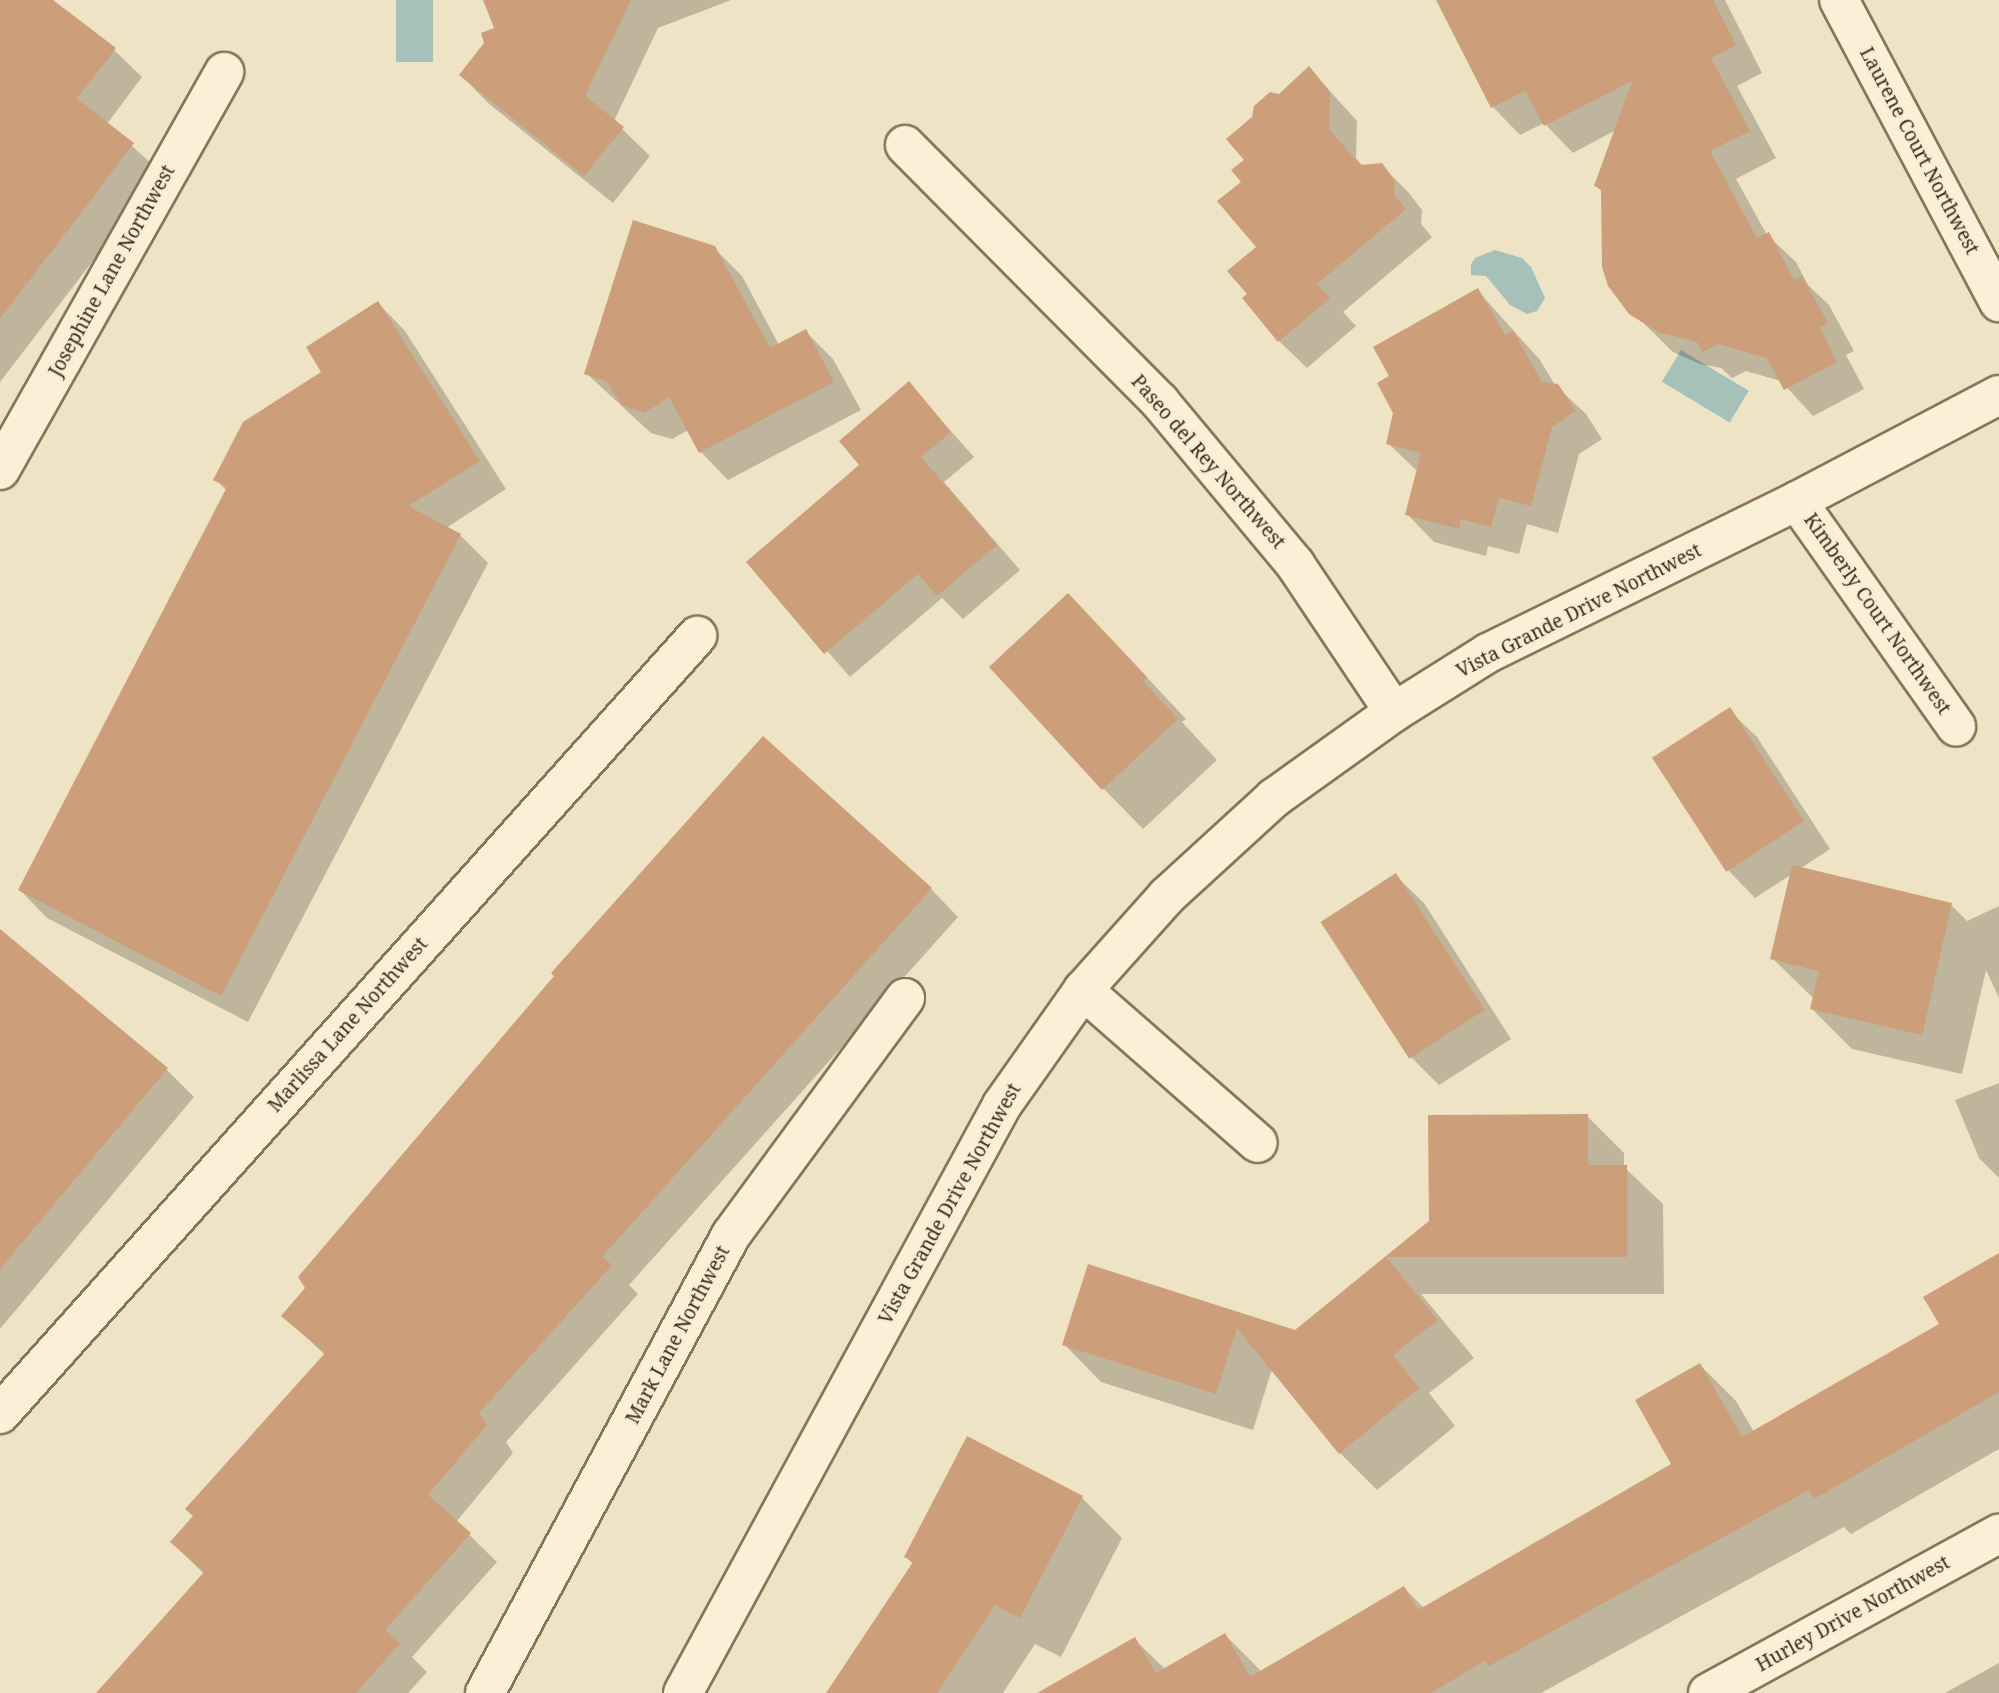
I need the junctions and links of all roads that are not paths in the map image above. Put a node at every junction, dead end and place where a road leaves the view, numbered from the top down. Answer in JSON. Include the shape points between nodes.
{"nodes":[{"id":1,"x":1839,"y":0,"type":"edge"},
{"id":2,"x":224,"y":72,"type":"dead end"},
{"id":3,"x":905,"y":145,"type":"dead end"},
{"id":4,"x":1999,"y":302,"type":"edge"},
{"id":5,"x":1999,"y":395,"type":"edge"},
{"id":6,"x":0,"y":470,"type":"edge"},
{"id":7,"x":1797,"y":501,"type":"junction"},
{"id":8,"x":697,"y":636,"type":"dead end"},
{"id":9,"x":1394,"y":712,"type":"junction"},
{"id":10,"x":1956,"y":726,"type":"dead end"},
{"id":11,"x":1083,"y":990,"type":"junction"},
{"id":12,"x":905,"y":998,"type":"dead end"},
{"id":13,"x":1258,"y":1143,"type":"dead end"},
{"id":14,"x":0,"y":1414,"type":"edge"},
{"id":15,"x":1999,"y":1534,"type":"edge"},
{"id":16,"x":485,"y":1693,"type":"edge"},
{"id":17,"x":683,"y":1693,"type":"edge"},
{"id":18,"x":1708,"y":1693,"type":"edge"}],
"edges":[{"from":1,"to":4,"type":"street","name":"Laurene Court Northwest"},
{"from":2,"to":6,"type":"street","name":"Josephine Lane Northwest"},
{"from":3,"to":9,"type":"street","name":"Paseo del Rey Northwest","via":[[1160,401],[1295,564]]},
{"from":5,"to":7,"type":"street","name":"Vista Grande Drive Northwest"},
{"from":7,"to":9,"type":"street","name":"Vista Grande Drive Northwest","via":[[1488,653]]},
{"from":7,"to":10,"type":"street","name":"Kimberly Court Northwest"},
{"from":8,"to":14,"type":"street","name":"Marlissa Lane Northwest"},
{"from":9,"to":11,"type":"street","name":"Vista Grande Drive Northwest","via":[[1274,798],[1167,896]]},
{"from":11,"to":13,"type":"street"},
{"from":11,"to":17,"type":"street","name":"Vista Grande Drive Northwest","via":[[1002,1105]]},
{"from":12,"to":16,"type":"street","name":"Mark Lane Northwest","via":[[731,1236]]},
{"from":15,"to":18,"type":"street","name":"Hurley Drive Northwest"}]}
